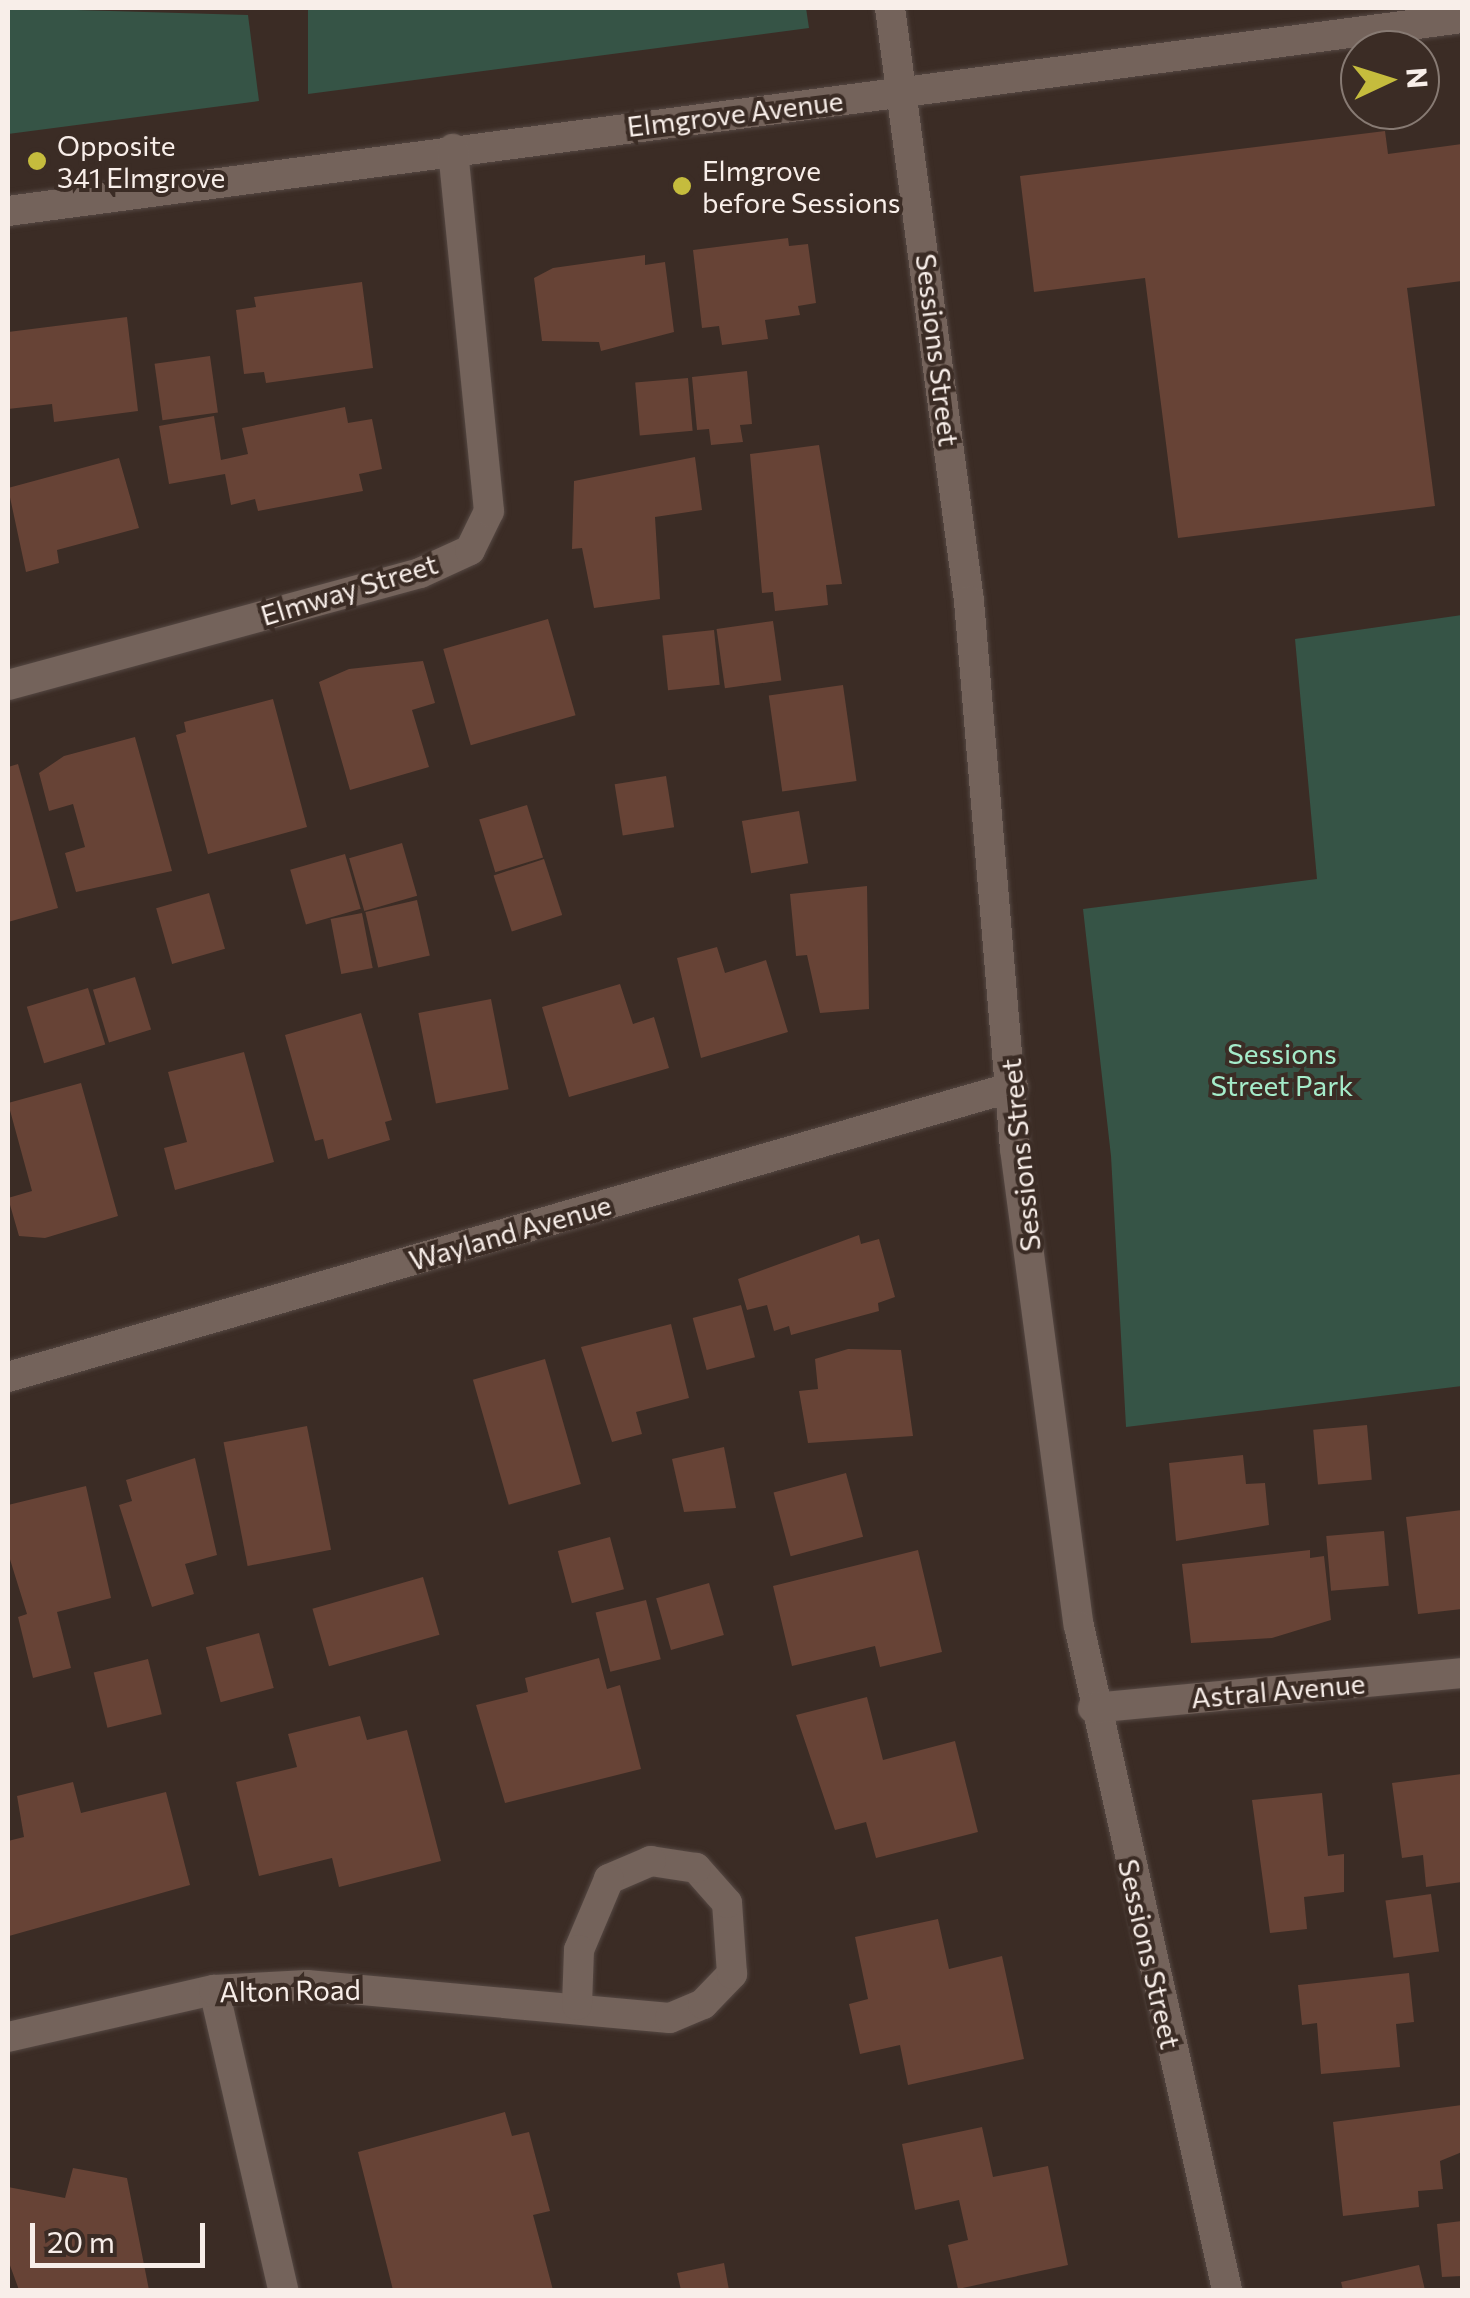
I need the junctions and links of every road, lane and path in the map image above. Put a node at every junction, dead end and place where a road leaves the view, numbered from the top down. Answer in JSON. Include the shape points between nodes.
{"nodes":[{"id":1,"x":890,"y":8,"type":"edge"},
{"id":2,"x":1462,"y":18,"type":"edge"},
{"id":3,"x":905,"y":90,"type":"junction"},
{"id":4,"x":453,"y":149,"type":"junction"},
{"id":5,"x":8,"y":211,"type":"edge"},
{"id":6,"x":8,"y":685,"type":"edge"},
{"id":7,"x":1013,"y":1088,"type":"junction"},
{"id":8,"x":8,"y":1378,"type":"edge"},
{"id":9,"x":1462,"y":1673,"type":"edge"},
{"id":10,"x":1092,"y":1708,"type":"junction"},
{"id":11,"x":214,"y":1990,"type":"junction"},
{"id":12,"x":577,"y":2005,"type":"junction"},
{"id":13,"x":8,"y":2037,"type":"edge"},
{"id":14,"x":283,"y":2290,"type":"edge"},
{"id":15,"x":1228,"y":2290,"type":"edge"}],
"edges":[{"from":1,"to":3,"type":"street","name":"Sessions Street"},
{"from":2,"to":3,"type":"street","name":"Elmgrove Avenue"},
{"from":3,"to":4,"type":"street","name":"Elmgrove Avenue"},
{"from":3,"to":7,"type":"street","name":"Sessions Street","via":[[969,601]]},
{"from":4,"to":5,"type":"street","name":"Elmgrove Avenue"},
{"from":4,"to":6,"type":"street","name":"Elmway Street","via":[[489,510],[470,550],[420,573]]},
{"from":7,"to":8,"type":"street","name":"Wayland Avenue"},
{"from":7,"to":10,"type":"street","name":"Sessions Street"},
{"from":9,"to":10,"type":"street","name":"Astral Avenue"},
{"from":10,"to":15,"type":"street","name":"Sessions Street"},
{"from":11,"to":12,"type":"street","name":"Alton Road","via":[[307,1984]]},
{"from":11,"to":13,"type":"street","name":"Alton Road"},
{"from":11,"to":14,"type":"street"},
{"from":12,"to":12,"type":"street","name":"Alton Road","via":[[579,1950],[609,1879],[650,1861],[696,1868],[727,1904],[732,1974],[704,2004],[670,2018]]}]}
